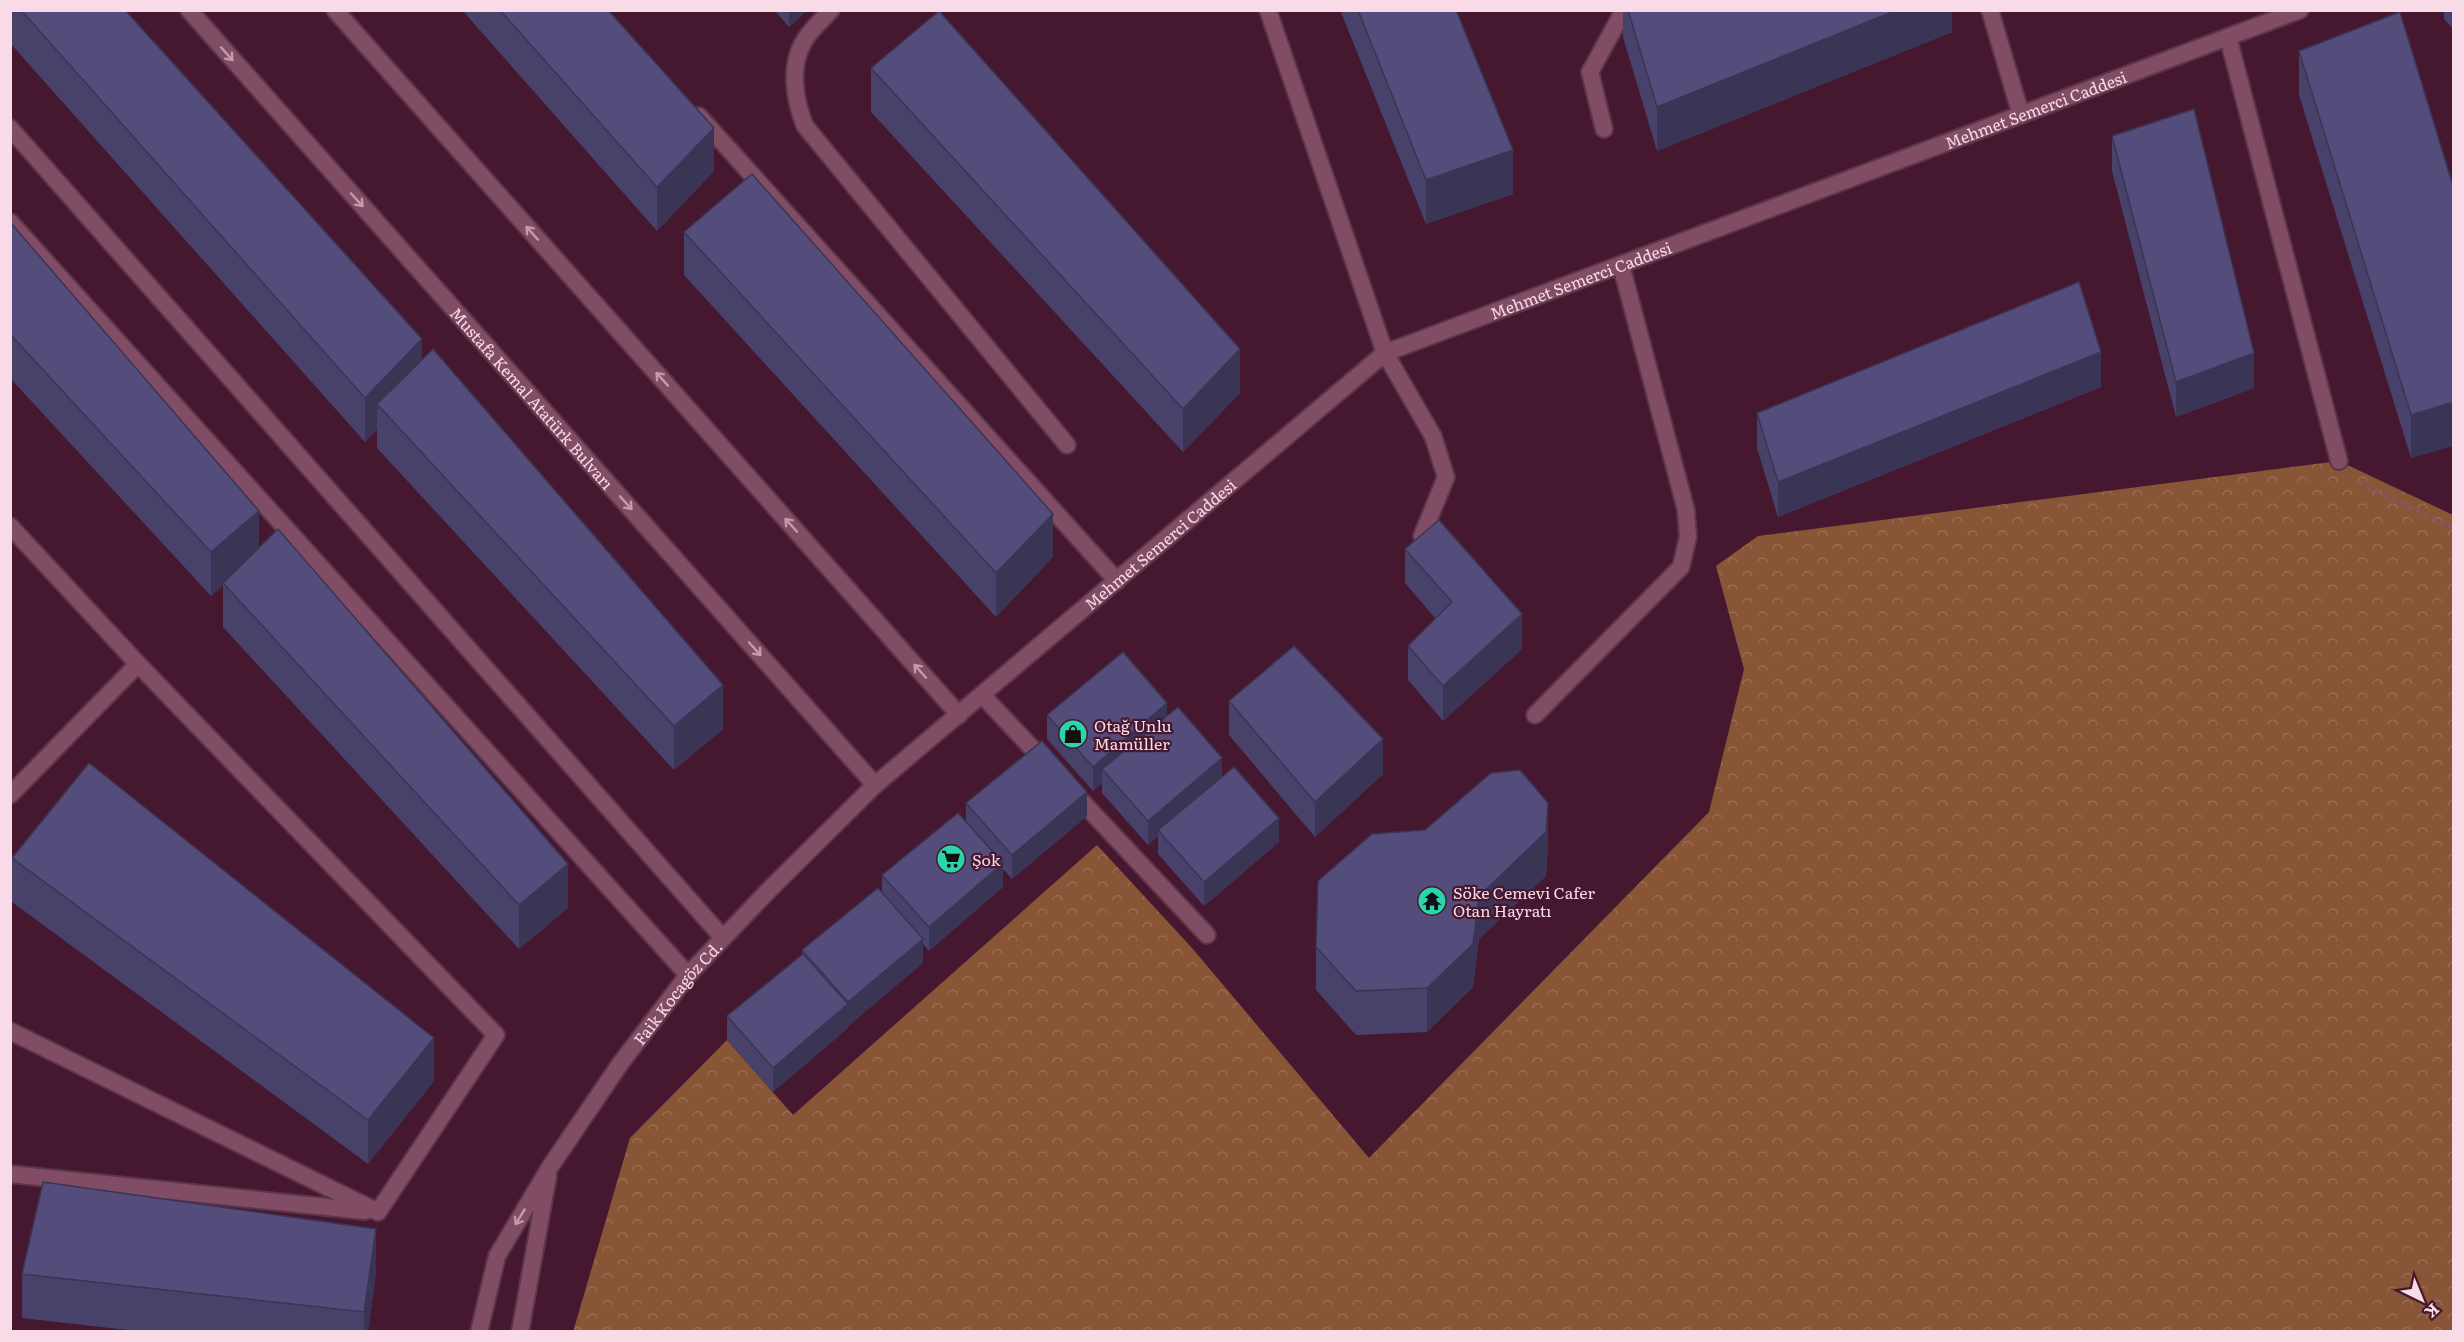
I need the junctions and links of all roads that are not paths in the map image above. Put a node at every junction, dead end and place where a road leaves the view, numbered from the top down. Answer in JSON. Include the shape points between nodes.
{"nodes":[{"id":1,"x":189,"y":10,"type":"edge"},
{"id":2,"x":335,"y":10,"type":"edge"},
{"id":3,"x":831,"y":10,"type":"edge"},
{"id":4,"x":1268,"y":10,"type":"edge"},
{"id":5,"x":1624,"y":10,"type":"edge"},
{"id":6,"x":1990,"y":10,"type":"edge"},
{"id":7,"x":2300,"y":10,"type":"edge"},
{"id":8,"x":2228,"y":37,"type":"junction"},
{"id":9,"x":685,"y":100,"type":"edge"},
{"id":10,"x":2021,"y":115,"type":"junction"},
{"id":11,"x":10,"y":128,"type":"edge"},
{"id":12,"x":1604,"y":129,"type":"dead end"},
{"id":13,"x":10,"y":222,"type":"edge"},
{"id":14,"x":1621,"y":265,"type":"junction"},
{"id":15,"x":1385,"y":353,"type":"junction"},
{"id":16,"x":1066,"y":445,"type":"dead end"},
{"id":17,"x":2339,"y":461,"type":"road end"},
{"id":18,"x":10,"y":526,"type":"edge"},
{"id":19,"x":1422,"y":536,"type":"edge"},
{"id":20,"x":1117,"y":580,"type":"junction"},
{"id":21,"x":138,"y":664,"type":"junction"},
{"id":22,"x":982,"y":695,"type":"junction"},
{"id":23,"x":959,"y":715,"type":"junction"},
{"id":24,"x":1535,"y":715,"type":"dead end"},
{"id":25,"x":875,"y":785,"type":"junction"},
{"id":26,"x":10,"y":795,"type":"edge"},
{"id":27,"x":1207,"y":935,"type":"dead end"},
{"id":28,"x":723,"y":938,"type":"junction"},
{"id":29,"x":688,"y":975,"type":"junction"},
{"id":30,"x":10,"y":1031,"type":"edge"},
{"id":31,"x":550,"y":1167,"type":"junction"},
{"id":32,"x":10,"y":1174,"type":"edge"},
{"id":33,"x":378,"y":1212,"type":"junction"},
{"id":34,"x":480,"y":1332,"type":"edge"},
{"id":35,"x":520,"y":1332,"type":"edge"}],
"edges":[{"from":1,"to":25,"type":"street","name":"Mustafa Kemal Atatürk Bulvarı","one_way":true},
{"from":23,"to":2,"type":"street","one_way":true},
{"from":3,"to":16,"type":"street","via":[[803,42],[798,58],[795,91],[805,126]]},
{"from":4,"to":15,"type":"street"},
{"from":5,"to":12,"type":"street","via":[[1590,72]]},
{"from":6,"to":10,"type":"street"},
{"from":7,"to":8,"type":"street","name":"Mehmet Semerci Caddesi"},
{"from":8,"to":10,"type":"street","name":"Mehmet Semerci Caddesi"},
{"from":8,"to":17,"type":"street"},
{"from":9,"to":20,"type":"street"},
{"from":10,"to":14,"type":"street","name":"Mehmet Semerci Caddesi"},
{"from":11,"to":28,"type":"street"},
{"from":13,"to":29,"type":"street"},
{"from":14,"to":15,"type":"street","name":"Mehmet Semerci Caddesi"},
{"from":14,"to":24,"type":"street","via":[[1686,510],[1688,537],[1681,567]]},
{"from":15,"to":19,"type":"street","via":[[1433,436],[1446,477]]},
{"from":15,"to":20,"type":"street","name":"Mehmet Semerci Caddesi"},
{"from":18,"to":21,"type":"street"},
{"from":20,"to":22,"type":"street","name":"Mehmet Semerci Caddesi"},
{"from":21,"to":26,"type":"street"},
{"from":21,"to":33,"type":"street","via":[[496,1035]]},
{"from":22,"to":23,"type":"street","name":"Mehmet Semerci Caddesi"},
{"from":22,"to":27,"type":"street"},
{"from":23,"to":25,"type":"street","name":"Faik Kocagöz Cd."},
{"from":25,"to":28,"type":"street","name":"Faik Kocagöz Cd."},
{"from":28,"to":29,"type":"street","name":"Faik Kocagöz Cd."},
{"from":29,"to":31,"type":"street","name":"Faik Kocagöz Cd.","via":[[620,1064]]},
{"from":30,"to":33,"type":"street"},
{"from":31,"to":34,"type":"street","name":"Faik Kocagöz Cd.","one_way":true,"via":[[497,1256]]},
{"from":31,"to":35,"type":"street"},
{"from":32,"to":33,"type":"street"}]}
